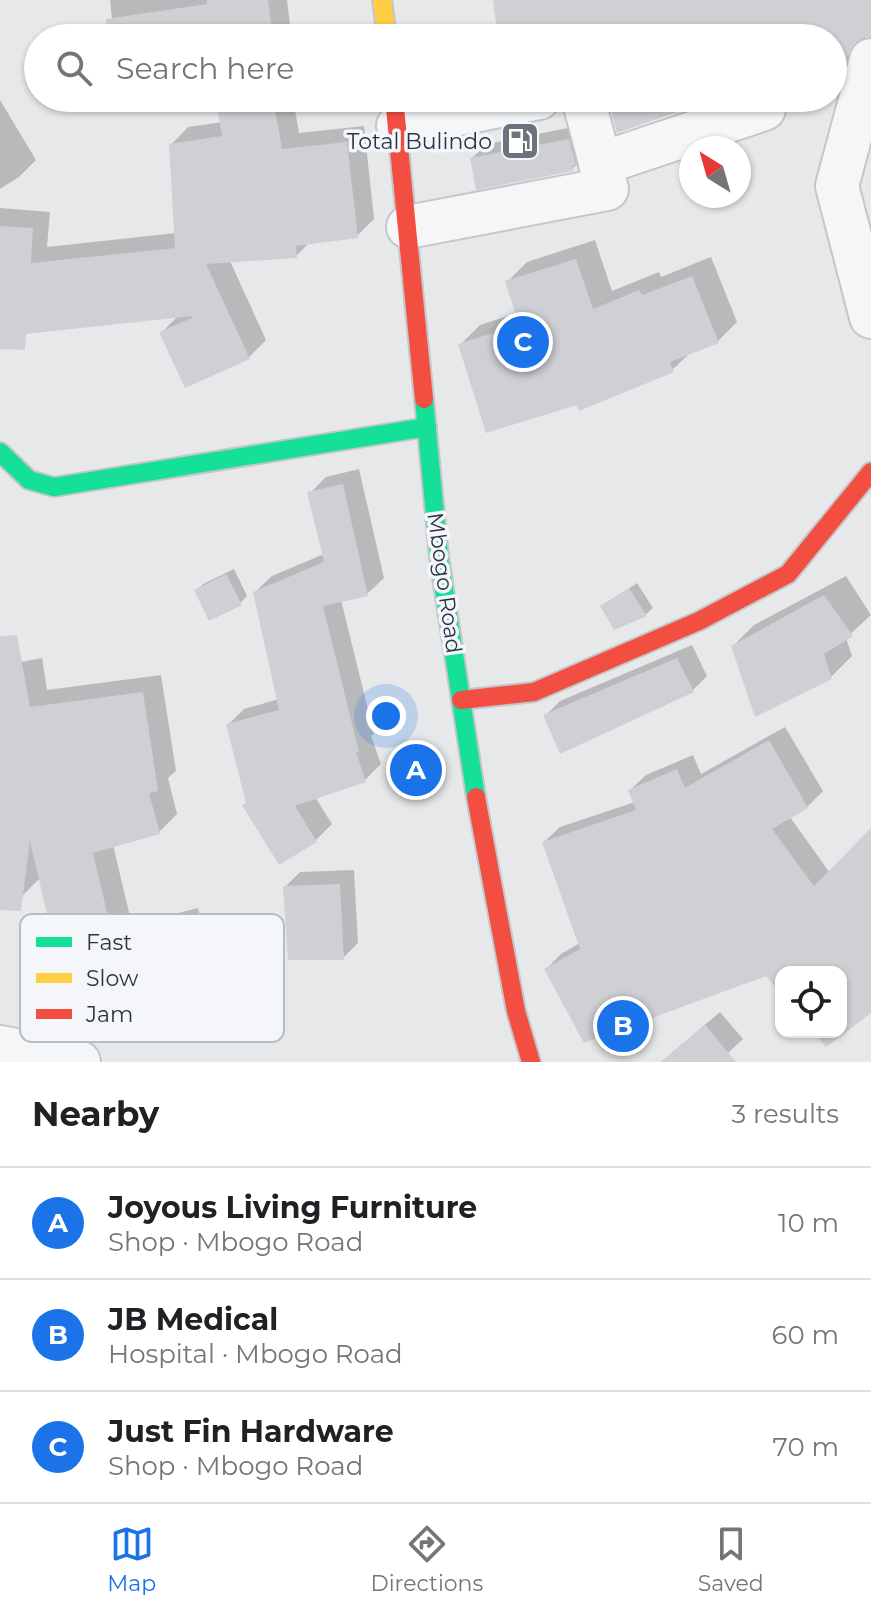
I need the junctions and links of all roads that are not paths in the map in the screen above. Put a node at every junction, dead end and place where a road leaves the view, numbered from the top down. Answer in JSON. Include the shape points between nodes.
{"nodes":[{"id":1,"x":382,"y":0,"type":"edge"},
{"id":2,"x":385,"y":24,"type":"edge"},
{"id":3,"x":871,"y":60,"type":"edge"},
{"id":4,"x":396,"y":112,"type":"edge"},
{"id":5,"x":587,"y":112,"type":"edge"},
{"id":6,"x":755,"y":112,"type":"edge"},
{"id":7,"x":600,"y":164,"type":"junction"},
{"id":8,"x":408,"y":227,"type":"junction"},
{"id":9,"x":871,"y":317,"type":"edge"},
{"id":10,"x":427,"y":427,"type":"junction"},
{"id":11,"x":0,"y":452,"type":"edge"},
{"id":12,"x":871,"y":472,"type":"edge"},
{"id":13,"x":461,"y":700,"type":"junction"},
{"id":14,"x":0,"y":1047,"type":"edge"},
{"id":15,"x":79,"y":1062,"type":"edge"},
{"id":16,"x":531,"y":1062,"type":"edge"}],
"edges":[{"from":1,"to":2,"type":"main road"},
{"from":3,"to":9,"type":"street","via":[[837,186]]},
{"from":4,"to":8,"type":"main road","name":"Mbogo Road"},
{"from":5,"to":7,"type":"street"},
{"from":6,"to":7,"type":"street"},
{"from":7,"to":8,"type":"street","via":[[607,189]]},
{"from":8,"to":10,"type":"main road","name":"Mbogo Road"},
{"from":10,"to":11,"type":"main road","via":[[54,487],[26,481]]},
{"from":10,"to":13,"type":"main road","name":"Mbogo Road","via":[[439,557]]},
{"from":12,"to":13,"type":"main road","via":[[788,574],[699,621],[534,692]]},
{"from":13,"to":16,"type":"main road","name":"Mbogo Road","via":[[492,888]]},
{"from":14,"to":15,"type":"street"}]}
